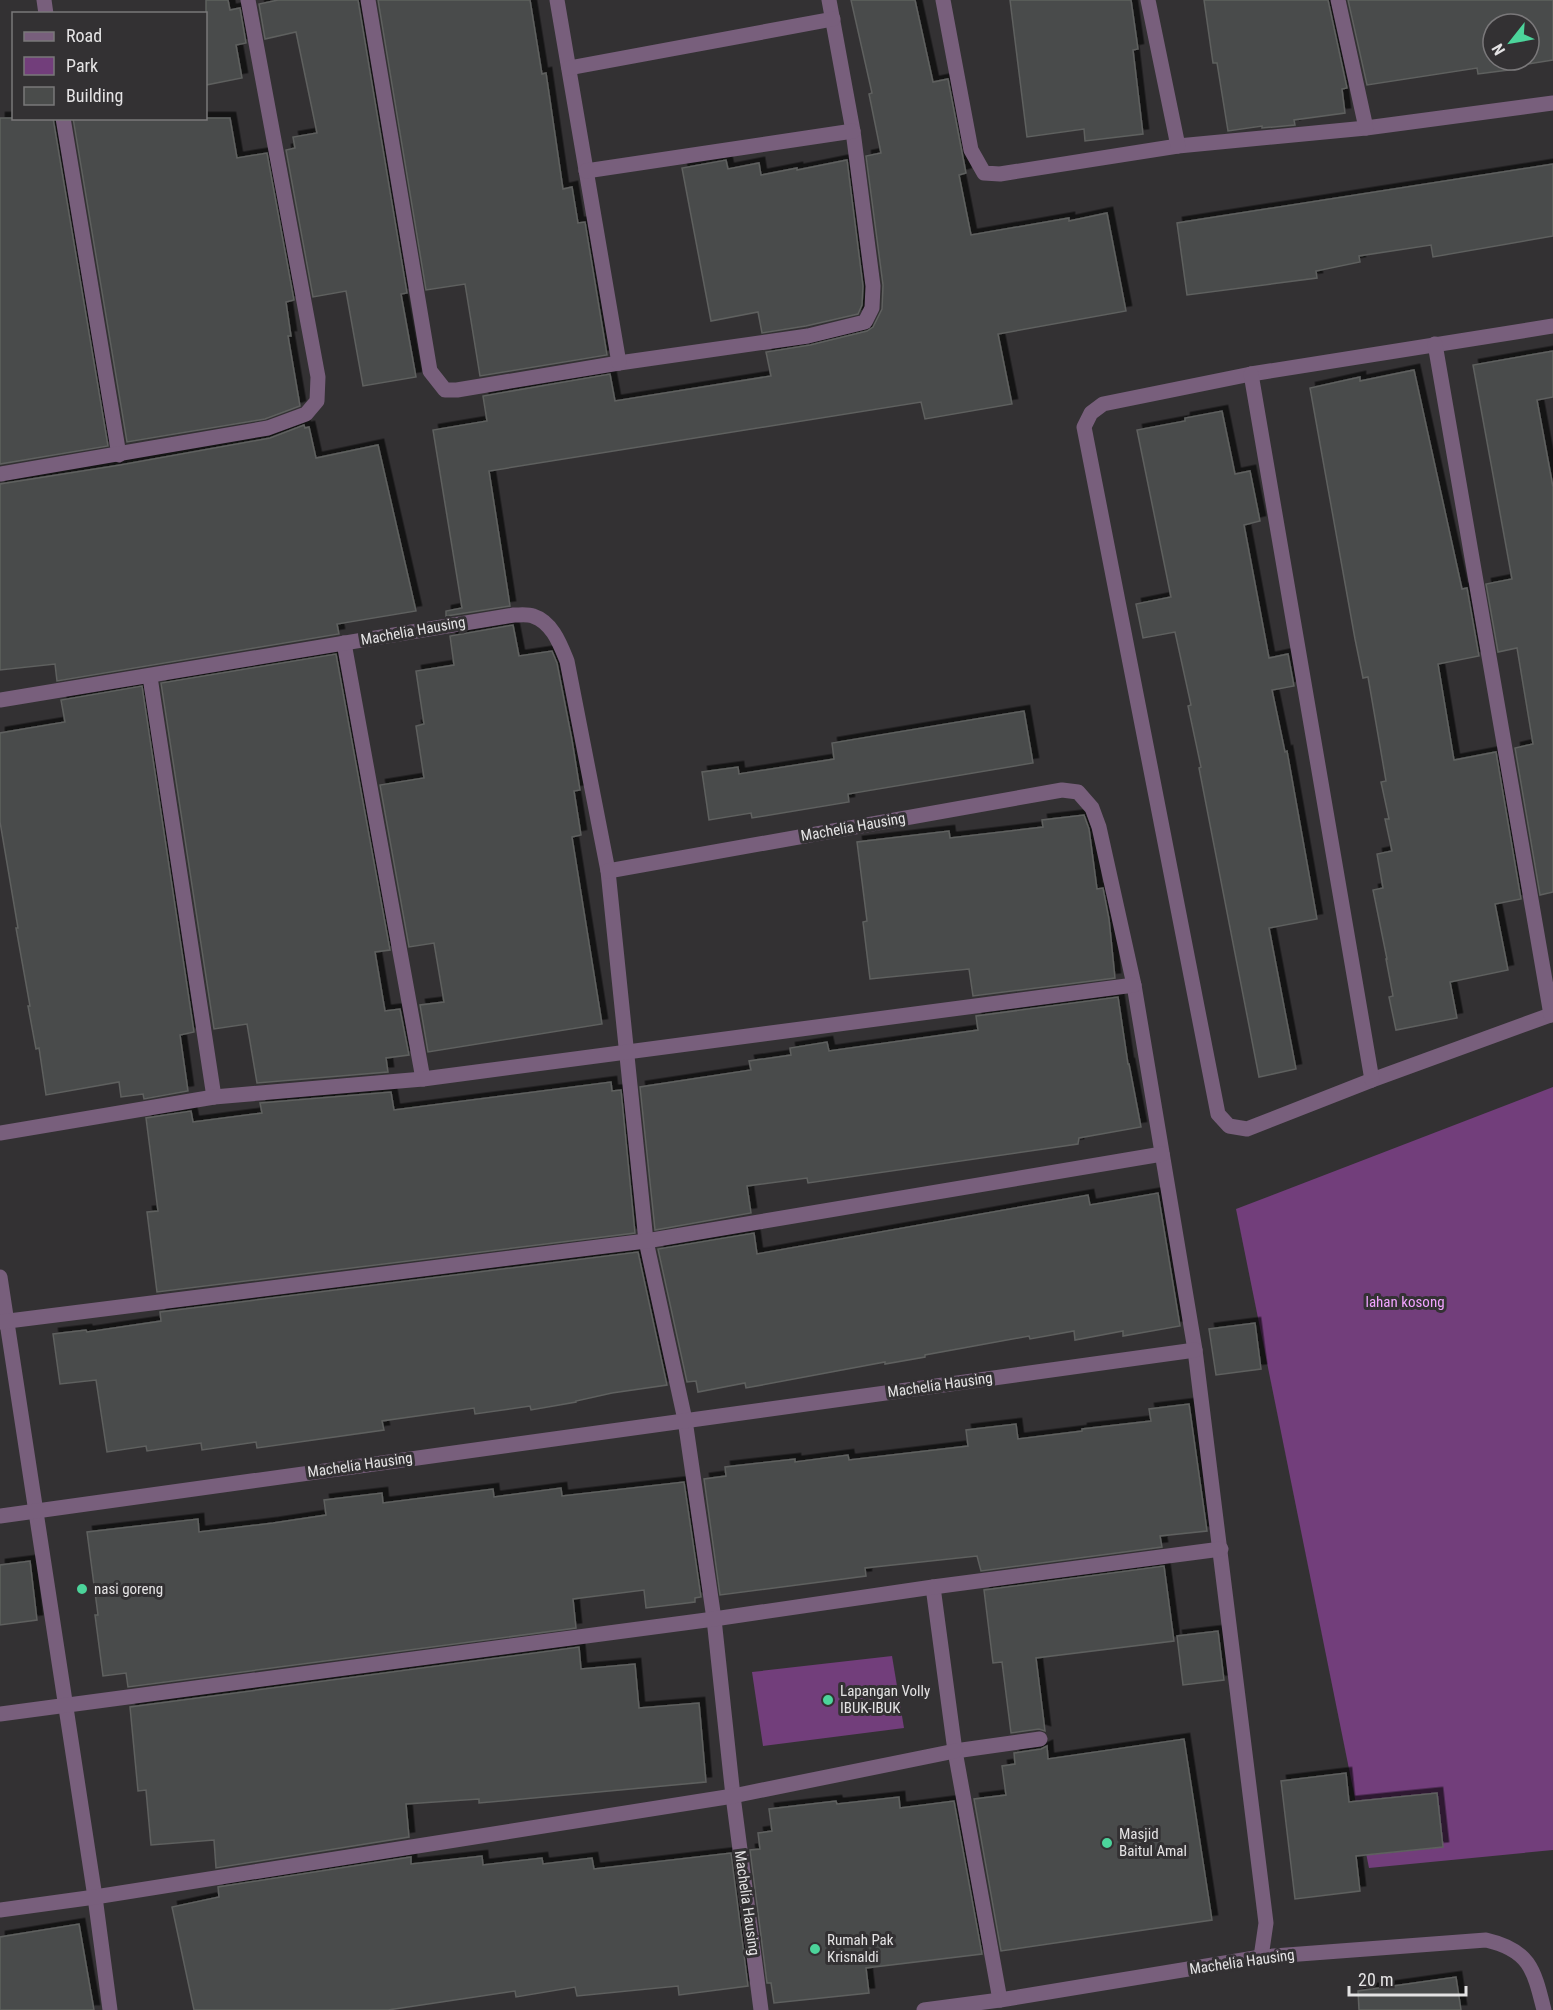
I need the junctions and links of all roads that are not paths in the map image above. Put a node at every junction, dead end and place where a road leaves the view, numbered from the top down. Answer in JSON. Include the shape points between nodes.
{"nodes":[{"id":1,"x":248,"y":0,"type":"edge"},
{"id":2,"x":368,"y":0,"type":"edge"},
{"id":3,"x":557,"y":0,"type":"edge"},
{"id":4,"x":829,"y":0,"type":"edge"},
{"id":5,"x":943,"y":0,"type":"edge"},
{"id":6,"x":1148,"y":0,"type":"edge"},
{"id":7,"x":1338,"y":0,"type":"edge"},
{"id":8,"x":833,"y":19,"type":"junction"},
{"id":9,"x":569,"y":68,"type":"junction"},
{"id":10,"x":1553,"y":103,"type":"edge"},
{"id":11,"x":63,"y":120,"type":"edge"},
{"id":12,"x":1366,"y":128,"type":"junction"},
{"id":13,"x":853,"y":130,"type":"junction"},
{"id":14,"x":1178,"y":146,"type":"junction"},
{"id":15,"x":586,"y":171,"type":"junction"},
{"id":16,"x":1553,"y":326,"type":"edge"},
{"id":17,"x":1435,"y":344,"type":"junction"},
{"id":18,"x":619,"y":363,"type":"junction"},
{"id":19,"x":1251,"y":374,"type":"junction"},
{"id":20,"x":119,"y":455,"type":"junction"},
{"id":21,"x":0,"y":474,"type":"edge"},
{"id":22,"x":344,"y":643,"type":"junction"},
{"id":23,"x":150,"y":677,"type":"junction"},
{"id":24,"x":0,"y":700,"type":"edge"},
{"id":25,"x":608,"y":871,"type":"junction"},
{"id":26,"x":1134,"y":985,"type":"junction"},
{"id":27,"x":1552,"y":1014,"type":"edge"},
{"id":28,"x":628,"y":1053,"type":"junction"},
{"id":29,"x":423,"y":1079,"type":"junction"},
{"id":30,"x":1372,"y":1080,"type":"junction"},
{"id":31,"x":214,"y":1097,"type":"junction"},
{"id":32,"x":0,"y":1133,"type":"edge"},
{"id":33,"x":1162,"y":1154,"type":"junction"},
{"id":34,"x":646,"y":1240,"type":"junction"},
{"id":35,"x":0,"y":1277,"type":"edge"},
{"id":36,"x":3,"y":1322,"type":"edge"},
{"id":37,"x":1196,"y":1350,"type":"junction"},
{"id":38,"x":685,"y":1420,"type":"junction"},
{"id":39,"x":36,"y":1511,"type":"junction"},
{"id":40,"x":0,"y":1516,"type":"edge"},
{"id":41,"x":1221,"y":1549,"type":"junction"},
{"id":42,"x":933,"y":1587,"type":"junction"},
{"id":43,"x":714,"y":1619,"type":"junction"},
{"id":44,"x":66,"y":1705,"type":"junction"},
{"id":45,"x":0,"y":1714,"type":"edge"},
{"id":46,"x":1041,"y":1739,"type":"dead end"},
{"id":47,"x":955,"y":1751,"type":"junction"},
{"id":48,"x":733,"y":1796,"type":"junction"},
{"id":49,"x":95,"y":1897,"type":"junction"},
{"id":50,"x":0,"y":1910,"type":"edge"},
{"id":51,"x":1261,"y":1957,"type":"junction"},
{"id":52,"x":1000,"y":2000,"type":"junction"},
{"id":53,"x":110,"y":2010,"type":"edge"},
{"id":54,"x":761,"y":2010,"type":"edge"},
{"id":55,"x":924,"y":2010,"type":"edge"},
{"id":56,"x":1544,"y":2010,"type":"edge"}],
"edges":[{"from":1,"to":20,"type":"street","via":[[318,377],[317,401],[306,414],[268,428]]},
{"from":2,"to":18,"type":"street","via":[[430,371],[445,390],[457,390]]},
{"from":3,"to":9,"type":"street"},
{"from":4,"to":8,"type":"street"},
{"from":5,"to":14,"type":"street","via":[[971,150],[984,173],[1000,174]]},
{"from":6,"to":14,"type":"street"},
{"from":7,"to":12,"type":"street"},
{"from":8,"to":9,"type":"street"},
{"from":8,"to":13,"type":"street"},
{"from":9,"to":15,"type":"street"},
{"from":10,"to":12,"type":"street"},
{"from":11,"to":20,"type":"street"},
{"from":12,"to":14,"type":"street"},
{"from":13,"to":15,"type":"street"},
{"from":13,"to":18,"type":"street","via":[[873,286],[872,308],[865,322],[808,336]]},
{"from":15,"to":18,"type":"street"},
{"from":16,"to":17,"type":"street"},
{"from":17,"to":19,"type":"street"},
{"from":17,"to":27,"type":"street"},
{"from":19,"to":30,"type":"street"},
{"from":19,"to":30,"type":"street","via":[[1103,404],[1090,413],[1084,428],[1218,1114],[1229,1126],[1247,1129]]},
{"from":20,"to":21,"type":"street"},
{"from":22,"to":23,"type":"street","name":"Machelia Hausing"},
{"from":22,"to":25,"type":"street","name":"Machelia Hausing","via":[[514,615],[533,616],[548,626],[567,661]]},
{"from":22,"to":29,"type":"street","name":"Machelia Hausing"},
{"from":23,"to":24,"type":"street","name":"Machelia Hausing"},
{"from":23,"to":31,"type":"street"},
{"from":25,"to":26,"type":"street","name":"Machelia Hausing","via":[[1062,790],[1078,792],[1092,808],[1099,827]]},
{"from":25,"to":28,"type":"street","name":"Machelia Hausing"},
{"from":26,"to":28,"type":"street"},
{"from":26,"to":33,"type":"street"},
{"from":27,"to":30,"type":"street"},
{"from":28,"to":29,"type":"street"},
{"from":28,"to":34,"type":"street","name":"Machelia Hausing"},
{"from":29,"to":31,"type":"street"},
{"from":31,"to":32,"type":"street"},
{"from":33,"to":34,"type":"street"},
{"from":33,"to":37,"type":"street"},
{"from":34,"to":36,"type":"street"},
{"from":34,"to":38,"type":"street","name":"Machelia Hausing"},
{"from":35,"to":36,"type":"street"},
{"from":36,"to":39,"type":"street"},
{"from":37,"to":38,"type":"street","name":"Machelia Hausing"},
{"from":37,"to":41,"type":"street"},
{"from":38,"to":39,"type":"street","name":"Machelia Hausing"},
{"from":38,"to":43,"type":"street","name":"Machelia Hausing"},
{"from":39,"to":40,"type":"street","name":"Machelia Hausing"},
{"from":39,"to":44,"type":"street"},
{"from":41,"to":42,"type":"street"},
{"from":41,"to":51,"type":"street","via":[[1266,1923]]},
{"from":42,"to":43,"type":"street"},
{"from":42,"to":47,"type":"street"},
{"from":43,"to":44,"type":"street"},
{"from":43,"to":48,"type":"street","name":"Machelia Hausing"},
{"from":44,"to":45,"type":"street"},
{"from":44,"to":49,"type":"street"},
{"from":46,"to":47,"type":"street"},
{"from":47,"to":48,"type":"street"},
{"from":47,"to":52,"type":"street"},
{"from":48,"to":49,"type":"street"},
{"from":48,"to":54,"type":"street","name":"Machelia Hausing"},
{"from":49,"to":50,"type":"street"},
{"from":49,"to":53,"type":"street"},
{"from":51,"to":52,"type":"street","name":"Machelia Hausing"},
{"from":51,"to":56,"type":"street","name":"Machelia Hausing","via":[[1486,1940],[1507,1945],[1528,1961]]},
{"from":52,"to":55,"type":"street","name":"Machelia Hausing"}]}
